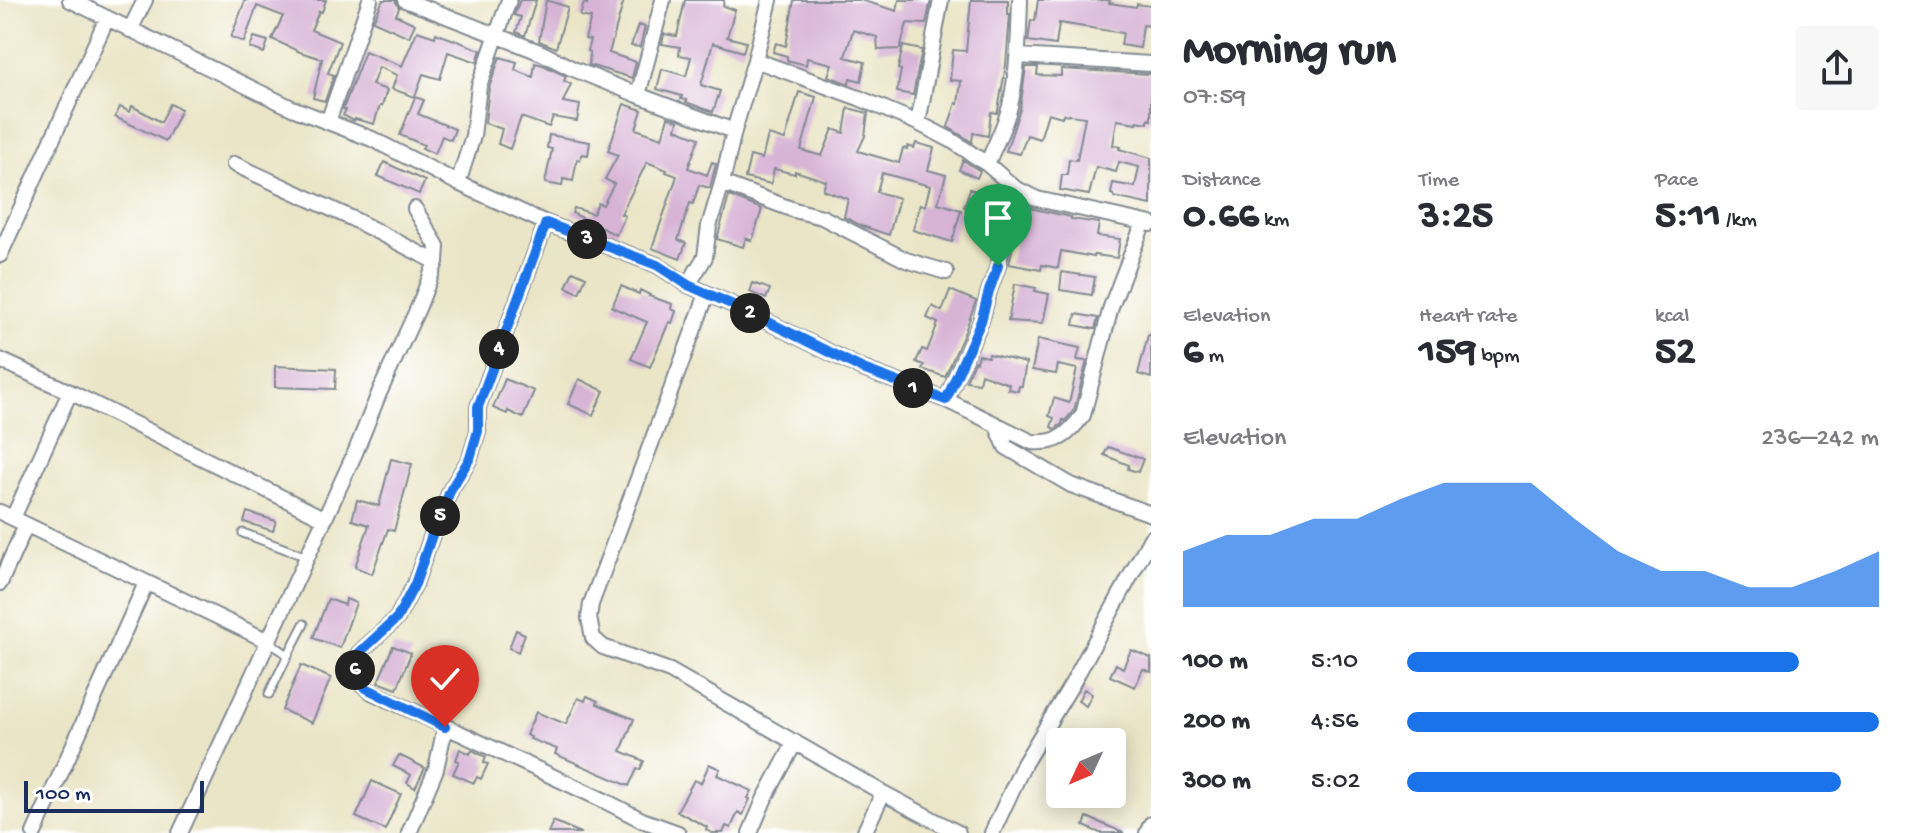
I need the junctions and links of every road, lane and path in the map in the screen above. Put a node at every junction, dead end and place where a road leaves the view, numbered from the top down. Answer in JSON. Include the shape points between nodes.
{"nodes":[{"id":1,"x":70,"y":0,"type":"edge"},
{"id":2,"x":145,"y":0,"type":"edge"},
{"id":3,"x":370,"y":0,"type":"edge"},
{"id":4,"x":405,"y":0,"type":"edge"},
{"id":5,"x":509,"y":0,"type":"edge"},
{"id":6,"x":663,"y":0,"type":"edge"},
{"id":7,"x":770,"y":0,"type":"edge"},
{"id":8,"x":941,"y":0,"type":"edge"},
{"id":9,"x":1020,"y":0,"type":"edge"},
{"id":10,"x":107,"y":18,"type":"junction"},
{"id":11,"x":130,"y":30,"type":"junction"},
{"id":12,"x":495,"y":37,"type":"junction"},
{"id":13,"x":1018,"y":56,"type":"junction"},
{"id":14,"x":755,"y":60,"type":"junction"},
{"id":15,"x":1151,"y":64,"type":"edge"},
{"id":16,"x":638,"y":95,"type":"junction"},
{"id":17,"x":328,"y":122,"type":"junction"},
{"id":18,"x":918,"y":123,"type":"junction"},
{"id":19,"x":734,"y":131,"type":"junction"},
{"id":20,"x":234,"y":164,"type":"dead end"},
{"id":21,"x":987,"y":164,"type":"junction"},
{"id":22,"x":458,"y":183,"type":"junction"},
{"id":23,"x":722,"y":183,"type":"junction"},
{"id":24,"x":1015,"y":188,"type":"junction"},
{"id":25,"x":415,"y":209,"type":"dead end"},
{"id":26,"x":546,"y":223,"type":"junction"},
{"id":27,"x":1147,"y":224,"type":"edge"},
{"id":28,"x":0,"y":255,"type":"edge"},
{"id":29,"x":436,"y":262,"type":"junction"},
{"id":30,"x":946,"y":272,"type":"dead end"},
{"id":31,"x":688,"y":285,"type":"junction"},
{"id":32,"x":707,"y":294,"type":"junction"},
{"id":33,"x":0,"y":360,"type":"edge"},
{"id":34,"x":70,"y":392,"type":"junction"},
{"id":35,"x":946,"y":400,"type":"junction"},
{"id":36,"x":996,"y":424,"type":"junction"},
{"id":37,"x":1151,"y":514,"type":"edge"},
{"id":38,"x":13,"y":518,"type":"edge"},
{"id":39,"x":325,"y":519,"type":"junction"},
{"id":40,"x":243,"y":533,"type":"dead end"},
{"id":41,"x":1151,"y":538,"type":"edge"},
{"id":42,"x":307,"y":557,"type":"junction"},
{"id":43,"x":0,"y":583,"type":"edge"},
{"id":44,"x":146,"y":583,"type":"junction"},
{"id":45,"x":304,"y":624,"type":"dead end"},
{"id":46,"x":268,"y":641,"type":"junction"},
{"id":47,"x":288,"y":655,"type":"junction"},
{"id":48,"x":269,"y":694,"type":"dead end"},
{"id":49,"x":445,"y":727,"type":"junction"},
{"id":50,"x":795,"y":742,"type":"junction"},
{"id":51,"x":883,"y":793,"type":"junction"},
{"id":52,"x":1151,"y":824,"type":"edge"},
{"id":53,"x":34,"y":833,"type":"edge"},
{"id":54,"x":180,"y":833,"type":"edge"},
{"id":55,"x":409,"y":833,"type":"edge"},
{"id":56,"x":678,"y":833,"type":"edge"},
{"id":57,"x":750,"y":833,"type":"edge"},
{"id":58,"x":864,"y":833,"type":"edge"},
{"id":59,"x":958,"y":833,"type":"edge"},
{"id":60,"x":992,"y":833,"type":"edge"},
{"id":61,"x":1147,"y":833,"type":"edge"}],
"edges":[{"from":1,"to":10,"type":"street"},
{"from":2,"to":11,"type":"street"},
{"from":3,"to":17,"type":"street"},
{"from":4,"to":12,"type":"street"},
{"from":5,"to":12,"type":"street"},
{"from":6,"to":16,"type":"street"},
{"from":7,"to":14,"type":"street"},
{"from":8,"to":18,"type":"street"},
{"from":9,"to":13,"type":"street"},
{"from":10,"to":11,"type":"street"},
{"from":10,"to":28,"type":"street"},
{"from":11,"to":17,"type":"street"},
{"from":12,"to":16,"type":"street"},
{"from":12,"to":22,"type":"street"},
{"from":13,"to":15,"type":"street"},
{"from":13,"to":21,"type":"street","via":[[1010,106]]},
{"from":14,"to":18,"type":"street"},
{"from":14,"to":19,"type":"street"},
{"from":16,"to":19,"type":"street"},
{"from":17,"to":22,"type":"street"},
{"from":18,"to":21,"type":"street"},
{"from":19,"to":23,"type":"street"},
{"from":20,"to":29,"type":"street"},
{"from":21,"to":24,"type":"street"},
{"from":22,"to":26,"type":"street"},
{"from":23,"to":30,"type":"street","via":[[822,217],[906,260]]},
{"from":23,"to":31,"type":"street","via":[[705,257]]},
{"from":24,"to":27,"type":"street","via":[[1037,199]]},
{"from":24,"to":35,"type":"street","via":[[981,321]]},
{"from":25,"to":29,"type":"street","via":[[437,246]]},
{"from":26,"to":31,"type":"street","via":[[657,265]]},
{"from":26,"to":49,"type":"street","via":[[478,407],[470,458],[446,501],[401,613],[356,660],[357,679],[366,688]]},
{"from":27,"to":36,"type":"street","via":[[1111,307],[1083,415],[1075,427],[1047,443],[1032,442]]},
{"from":29,"to":39,"type":"street"},
{"from":31,"to":32,"type":"street"},
{"from":32,"to":35,"type":"street","via":[[863,369]]},
{"from":32,"to":50,"type":"street","via":[[589,618],[593,638],[603,647],[670,671]]},
{"from":33,"to":34,"type":"street"},
{"from":34,"to":38,"type":"street"},
{"from":34,"to":39,"type":"street"},
{"from":35,"to":36,"type":"street"},
{"from":36,"to":37,"type":"street","via":[[1006,447],[1071,485]]},
{"from":38,"to":43,"type":"street"},
{"from":38,"to":44,"type":"street"},
{"from":39,"to":42,"type":"street"},
{"from":40,"to":42,"type":"lane"},
{"from":41,"to":60,"type":"street","via":[[1024,764]]},
{"from":42,"to":46,"type":"street"},
{"from":44,"to":46,"type":"street"},
{"from":44,"to":53,"type":"street"},
{"from":45,"to":47,"type":"lane"},
{"from":46,"to":47,"type":"lane"},
{"from":46,"to":54,"type":"street"},
{"from":47,"to":48,"type":"lane"},
{"from":49,"to":55,"type":"street","via":[[436,769]]},
{"from":49,"to":56,"type":"street"},
{"from":50,"to":51,"type":"street"},
{"from":50,"to":57,"type":"street"},
{"from":51,"to":58,"type":"street"},
{"from":51,"to":59,"type":"street"},
{"from":52,"to":61,"type":"street"}]}
